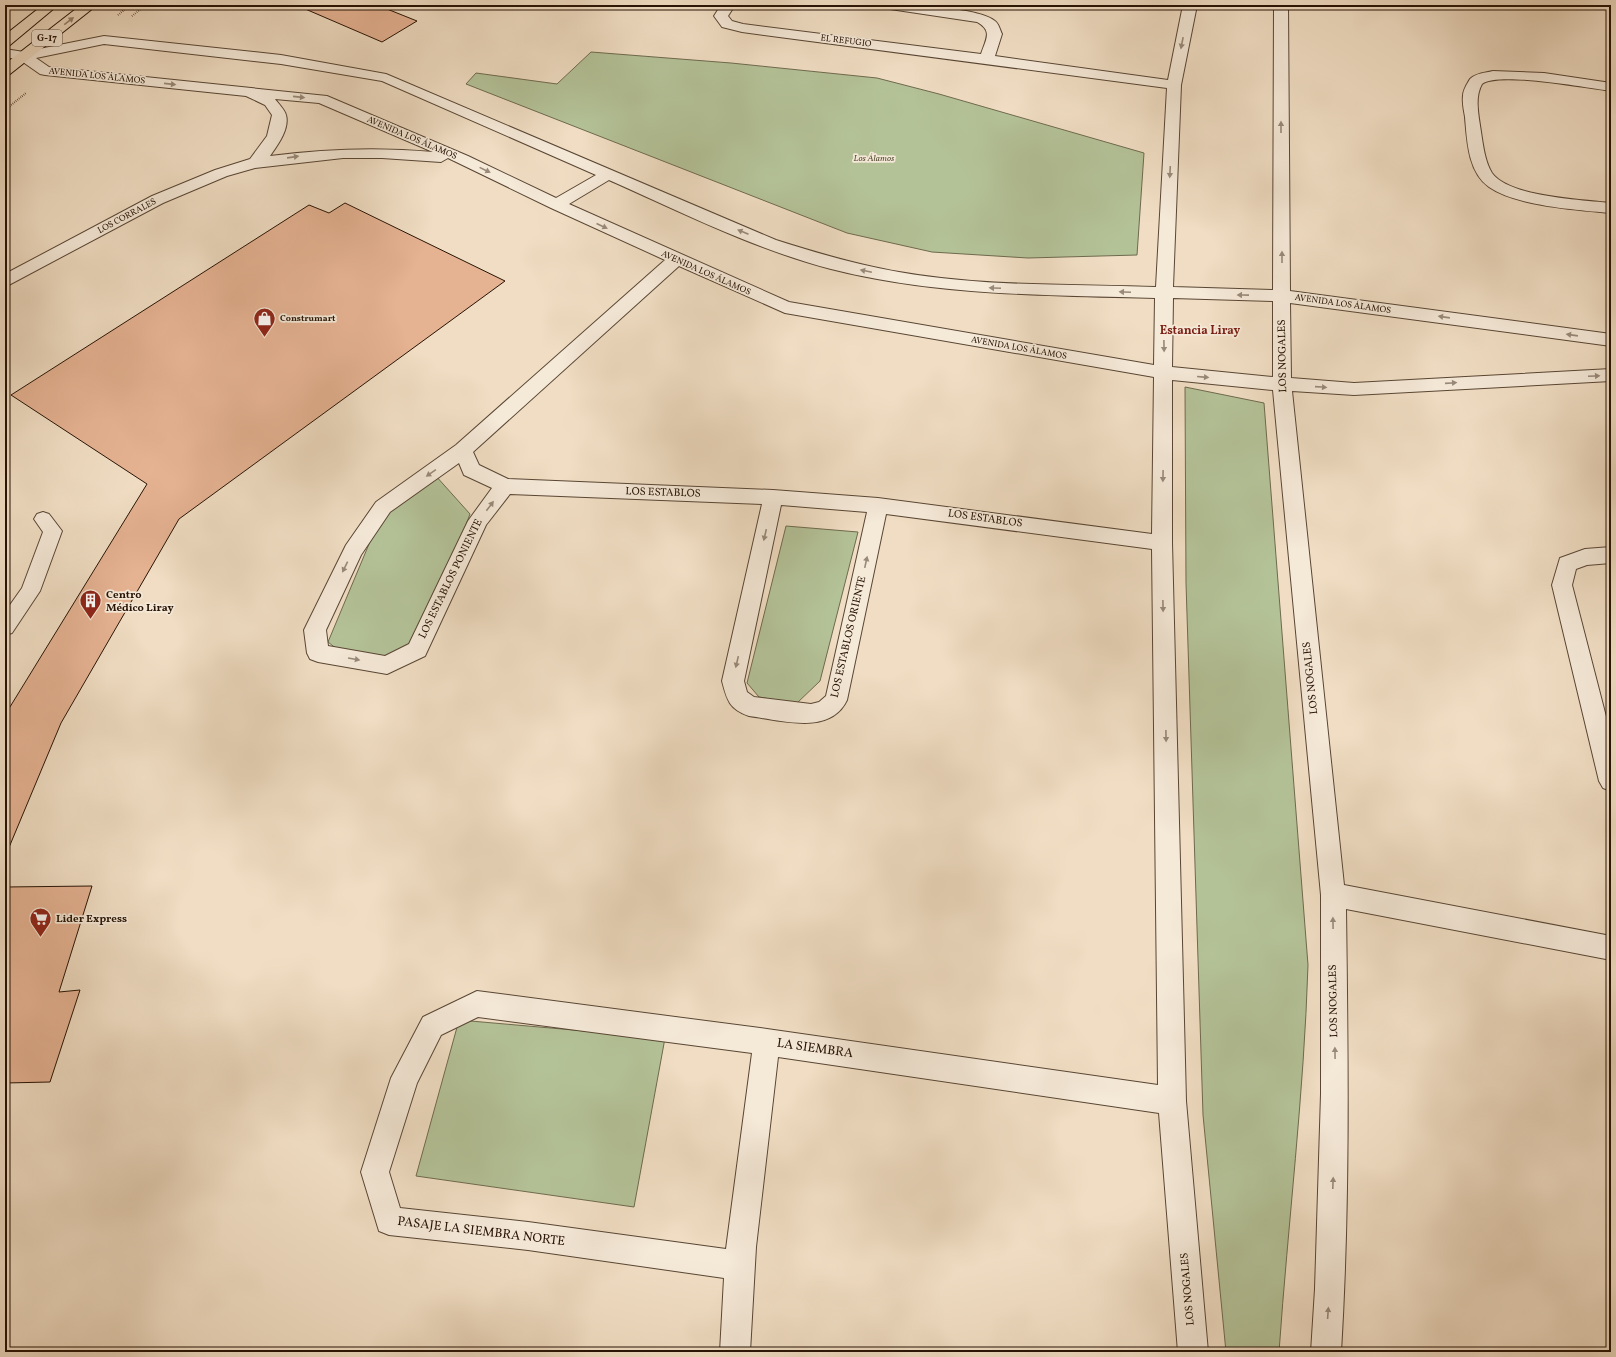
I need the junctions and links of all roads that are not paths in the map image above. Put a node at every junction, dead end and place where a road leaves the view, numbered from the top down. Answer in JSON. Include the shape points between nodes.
{"nodes":[{"id":1,"x":51,"y":5,"type":"edge"},
{"id":2,"x":90,"y":5,"type":"edge"},
{"id":3,"x":728,"y":5,"type":"edge"},
{"id":4,"x":890,"y":5,"type":"edge"},
{"id":5,"x":1190,"y":5,"type":"edge"},
{"id":6,"x":1281,"y":5,"type":"edge"},
{"id":7,"x":5,"y":42,"type":"edge"},
{"id":8,"x":5,"y":53,"type":"edge"},
{"id":9,"x":24,"y":56,"type":"junction"},
{"id":10,"x":987,"y":59,"type":"junction"},
{"id":11,"x":5,"y":71,"type":"edge"},
{"id":12,"x":1174,"y":85,"type":"junction"},
{"id":13,"x":1611,"y":87,"type":"edge"},
{"id":14,"x":248,"y":92,"type":"junction"},
{"id":15,"x":463,"y":159,"type":"junction"},
{"id":16,"x":255,"y":163,"type":"junction"},
{"id":17,"x":608,"y":174,"type":"junction"},
{"id":18,"x":557,"y":205,"type":"junction"},
{"id":19,"x":1611,"y":208,"type":"edge"},
{"id":20,"x":676,"y":259,"type":"junction"},
{"id":21,"x":5,"y":282,"type":"edge"},
{"id":22,"x":1164,"y":293,"type":"junction"},
{"id":23,"x":1282,"y":296,"type":"junction"},
{"id":24,"x":1611,"y":340,"type":"edge"},
{"id":25,"x":1165,"y":373,"type":"junction"},
{"id":26,"x":1611,"y":375,"type":"edge"},
{"id":27,"x":1282,"y":384,"type":"junction"},
{"id":28,"x":463,"y":450,"type":"junction"},
{"id":29,"x":505,"y":486,"type":"junction"},
{"id":30,"x":774,"y":497,"type":"junction"},
{"id":31,"x":878,"y":505,"type":"junction"},
{"id":32,"x":44,"y":519,"type":"dead end"},
{"id":33,"x":1162,"y":543,"type":"junction"},
{"id":34,"x":1611,"y":555,"type":"edge"},
{"id":35,"x":5,"y":627,"type":"edge"},
{"id":36,"x":1611,"y":780,"type":"edge"},
{"id":37,"x":1333,"y":895,"type":"junction"},
{"id":38,"x":1611,"y":948,"type":"edge"},
{"id":39,"x":767,"y":1042,"type":"junction"},
{"id":40,"x":1172,"y":1101,"type":"junction"},
{"id":41,"x":740,"y":1266,"type":"junction"},
{"id":42,"x":734,"y":1352,"type":"edge"},
{"id":43,"x":1193,"y":1352,"type":"edge"},
{"id":44,"x":1326,"y":1352,"type":"edge"}],
"edges":[{"from":1,"to":7,"type":"main road","number":"G-17"},
{"from":9,"to":2,"type":"main road","number":"G-17","one_way":true},
{"from":3,"to":10,"type":"street","name":"EL REFUGIO","via":[[721,16],[727,24],[742,28]]},
{"from":4,"to":10,"type":"street","via":[[981,18],[991,24],[996,34]]},
{"from":5,"to":12,"type":"street","name":"LOS NOGALES","one_way":true},
{"from":23,"to":6,"type":"street","name":"LOS NOGALES","one_way":true},
{"from":8,"to":9,"type":"street"},
{"from":9,"to":11,"type":"main road","number":"G-17"},
{"from":9,"to":14,"type":"street","name":"AVENIDA LOS ÁLAMOS","one_way":true,"via":[[45,70]]},
{"from":9,"to":17,"type":"street","name":"AVENIDA LOS ÁLAMOS","via":[[104,40],[294,60],[340,68],[386,78],[425,93]]},
{"from":10,"to":12,"type":"street","name":"EL REFUGIO"},
{"from":12,"to":22,"type":"street","name":"LOS NOGALES","one_way":true},
{"from":13,"to":19,"type":"street","via":[[1516,75],[1480,79],[1473,86],[1470,96],[1479,160],[1487,177],[1498,186],[1516,194],[1541,199]]},
{"from":14,"to":15,"type":"street","name":"AVENIDA LOS ÁLAMOS","one_way":true,"via":[[322,99]]},
{"from":14,"to":16,"type":"street","via":[[270,102],[279,115],[274,140]]},
{"from":16,"to":15,"type":"street","name":"LOS CORRALES","one_way":true,"via":[[321,153],[396,153]]},
{"from":15,"to":18,"type":"street","name":"AVENIDA LOS ÁLAMOS","one_way":true},
{"from":16,"to":21,"type":"street","name":"LOS CORRALES","via":[[209,178],[149,203]]},
{"from":17,"to":18,"type":"street"},
{"from":22,"to":17,"type":"street","name":"AVENIDA LOS ÁLAMOS","one_way":true,"via":[[982,287],[900,278],[855,269],[770,244]]},
{"from":18,"to":20,"type":"street","name":"AVENIDA LOS ÁLAMOS","one_way":true},
{"from":20,"to":25,"type":"street","name":"AVENIDA LOS ÁLAMOS","via":[[785,307]]},
{"from":20,"to":28,"type":"street"},
{"from":23,"to":22,"type":"street","name":"AVENIDA LOS ÁLAMOS","one_way":true},
{"from":22,"to":25,"type":"street","name":"LOS NOGALES","one_way":true},
{"from":24,"to":23,"type":"street","name":"AVENIDA LOS ÁLAMOS","one_way":true},
{"from":23,"to":27,"type":"street","name":"LOS NOGALES"},
{"from":25,"to":27,"type":"street","name":"AVENIDA LOS ÁLAMOS","one_way":true},
{"from":25,"to":33,"type":"street","name":"LOS NOGALES","one_way":true},
{"from":27,"to":26,"type":"street","name":"AVENIDA LOS ÁLAMOS","one_way":true,"via":[[1354,389]]},
{"from":27,"to":37,"type":"street","name":"LOS NOGALES"},
{"from":28,"to":29,"type":"street","name":"LOS ESTABLOS","via":[[471,470]]},
{"from":28,"to":29,"type":"street","name":"LOS ESTABLOS PONIENTE","one_way":true,"via":[[382,507],[354,551],[315,630],[318,653],[387,665],[417,650],[478,522]]},
{"from":29,"to":30,"type":"street","name":"LOS ESTABLOS"},
{"from":30,"to":31,"type":"street","name":"LOS ESTABLOS"},
{"from":30,"to":31,"type":"street","name":"LOS ESTABLOS ORIENTE","one_way":true,"via":[[733,681],[737,697],[749,706],[811,714],[826,710],[836,700]]},
{"from":31,"to":33,"type":"street","name":"LOS ESTABLOS"},
{"from":32,"to":35,"type":"lane","via":[[53,531],[30,591]]},
{"from":33,"to":40,"type":"street","name":"LOS NOGALES","one_way":true},
{"from":34,"to":36,"type":"street","via":[[1585,557],[1567,564],[1562,584]]},
{"from":37,"to":38,"type":"street"},
{"from":44,"to":37,"type":"street","name":"LOS NOGALES","one_way":true,"via":[[1335,1094]]},
{"from":39,"to":40,"type":"street","name":"LA SIEMBRA"},
{"from":39,"to":41,"type":"street","name":"LA SIEMBRA"},
{"from":39,"to":41,"type":"street","name":"PASAJE LA SIEMBRA NORTE","via":[[477,1004],[432,1026],[405,1078],[375,1172],[389,1221],[528,1236]]},
{"from":40,"to":43,"type":"street","name":"LOS NOGALES"},
{"from":41,"to":42,"type":"street","name":"LA SIEMBRA"}]}
